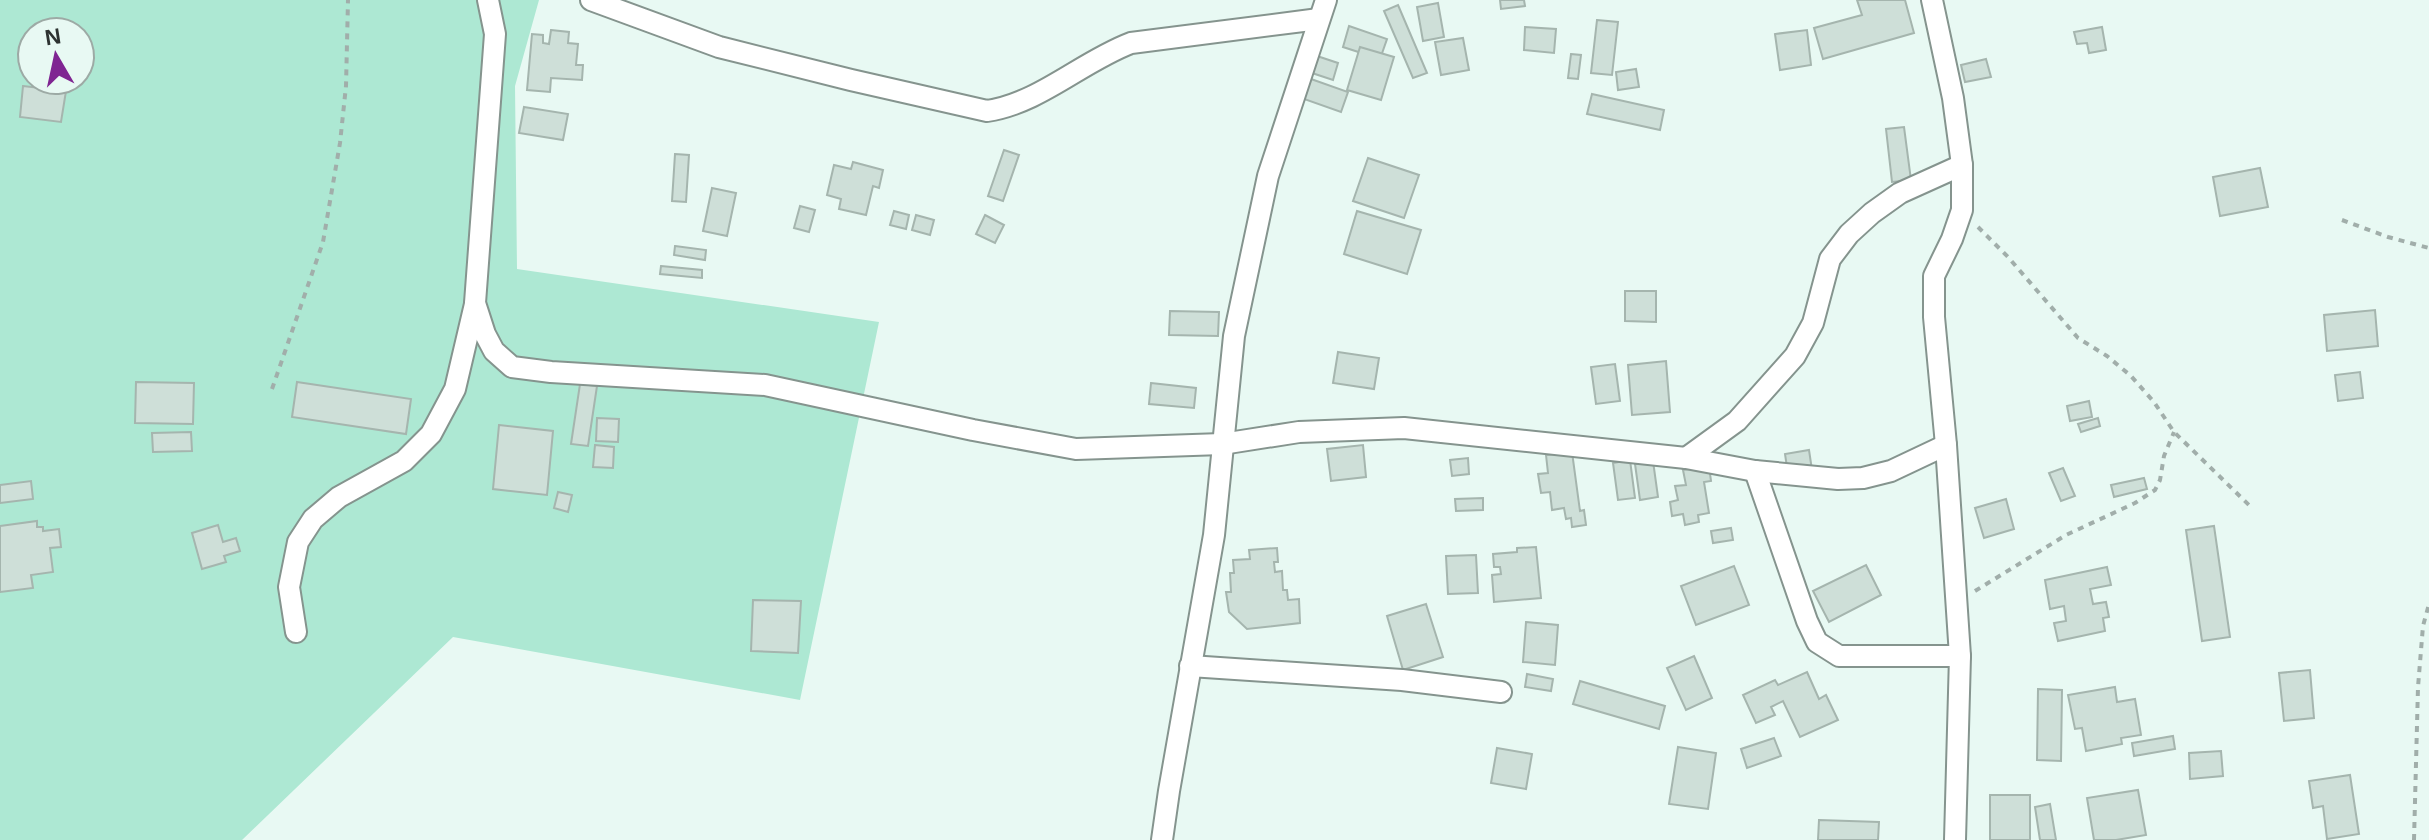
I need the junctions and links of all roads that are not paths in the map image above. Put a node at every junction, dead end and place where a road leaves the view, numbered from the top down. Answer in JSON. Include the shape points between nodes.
{"nodes":[{"id":1,"x":488,"y":0,"type":"edge"},
{"id":2,"x":591,"y":0,"type":"edge"},
{"id":3,"x":1932,"y":0,"type":"edge"},
{"id":4,"x":1322,"y":9,"type":"edge"},
{"id":5,"x":1962,"y":165,"type":"junction"},
{"id":6,"x":475,"y":303,"type":"junction"},
{"id":7,"x":1222,"y":444,"type":"junction"},
{"id":8,"x":1946,"y":445,"type":"junction"},
{"id":9,"x":1686,"y":458,"type":"junction"},
{"id":10,"x":1755,"y":471,"type":"junction"},
{"id":11,"x":296,"y":632,"type":"dead end"},
{"id":12,"x":1960,"y":656,"type":"junction"},
{"id":13,"x":1190,"y":666,"type":"junction"},
{"id":14,"x":1501,"y":692,"type":"dead end"},
{"id":15,"x":1162,"y":840,"type":"edge"},
{"id":16,"x":1955,"y":840,"type":"edge"}],
"edges":[{"from":1,"to":6,"type":"street","via":[[495,34]]},
{"from":2,"to":4,"type":"street","via":[[719,47],[987,111],[1031,97],[1131,43]]},
{"from":3,"to":5,"type":"street"},
{"from":4,"to":7,"type":"street","via":[[1268,176],[1234,336]]},
{"from":5,"to":8,"type":"street","via":[[1962,210],[1934,276]]},
{"from":5,"to":9,"type":"street","via":[[1900,193],[1849,234],[1830,259],[1813,323],[1795,356],[1737,421]]},
{"from":6,"to":7,"type":"street","via":[[489,343],[512,367],[765,385],[1076,449]]},
{"from":6,"to":11,"type":"street","via":[[455,389],[431,434],[404,461],[339,497],[313,519],[298,542],[289,587]]},
{"from":7,"to":9,"type":"street","via":[[1299,432],[1404,428]]},
{"from":7,"to":13,"type":"street","via":[[1214,535]]},
{"from":8,"to":10,"type":"street","via":[[1863,478]]},
{"from":8,"to":12,"type":"street"},
{"from":9,"to":10,"type":"street"},
{"from":10,"to":12,"type":"street","via":[[1817,642],[1839,656]]},
{"from":12,"to":16,"type":"street"},
{"from":13,"to":14,"type":"street"},
{"from":13,"to":15,"type":"street"}]}
